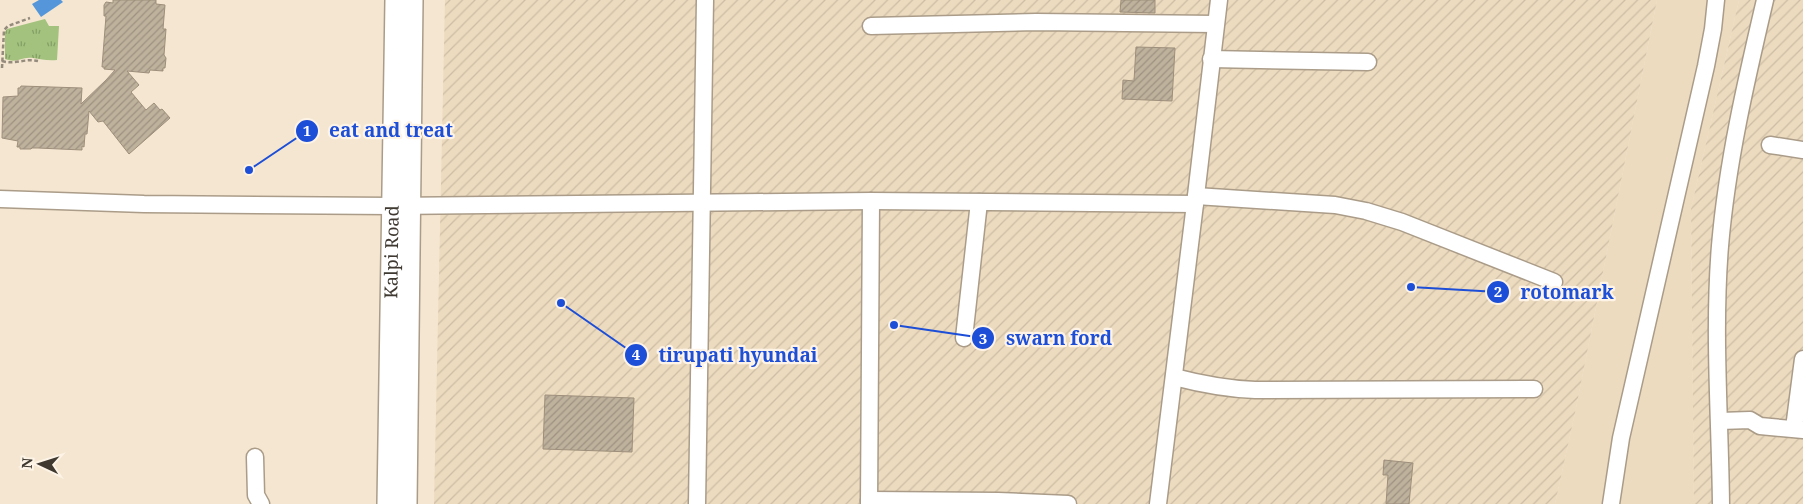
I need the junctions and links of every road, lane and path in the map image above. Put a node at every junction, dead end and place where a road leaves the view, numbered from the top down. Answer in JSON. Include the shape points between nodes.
{"nodes":[{"id":1,"x":396,"y":0,"type":"edge"},
{"id":2,"x":412,"y":0,"type":"edge"},
{"id":3,"x":705,"y":0,"type":"edge"},
{"id":4,"x":1219,"y":0,"type":"edge"},
{"id":5,"x":1716,"y":0,"type":"edge"},
{"id":6,"x":1764,"y":0,"type":"edge"},
{"id":7,"x":30,"y":18,"type":"dead end"},
{"id":8,"x":1216,"y":24,"type":"junction"},
{"id":9,"x":871,"y":26,"type":"dead end"},
{"id":10,"x":1211,"y":60,"type":"junction"},
{"id":11,"x":2,"y":61,"type":"junction"},
{"id":12,"x":38,"y":61,"type":"dead end"},
{"id":13,"x":1368,"y":62,"type":"dead end"},
{"id":14,"x":2,"y":68,"type":"dead end"},
{"id":15,"x":1770,"y":144,"type":"dead end"},
{"id":16,"x":1803,"y":150,"type":"edge"},
{"id":17,"x":0,"y":199,"type":"edge"},
{"id":18,"x":1196,"y":200,"type":"junction"},
{"id":19,"x":871,"y":201,"type":"junction"},
{"id":20,"x":701,"y":202,"type":"junction"},
{"id":21,"x":979,"y":202,"type":"junction"},
{"id":22,"x":400,"y":205,"type":"junction"},
{"id":23,"x":1554,"y":282,"type":"dead end"},
{"id":24,"x":964,"y":338,"type":"dead end"},
{"id":25,"x":1803,"y":359,"type":"edge"},
{"id":26,"x":1174,"y":377,"type":"junction"},
{"id":27,"x":1534,"y":389,"type":"dead end"},
{"id":28,"x":1720,"y":421,"type":"junction"},
{"id":29,"x":1798,"y":429,"type":"edge"},
{"id":30,"x":255,"y":457,"type":"dead end"},
{"id":31,"x":869,"y":502,"type":"edge"},
{"id":32,"x":998,"y":502,"type":"edge"},
{"id":33,"x":261,"y":504,"type":"edge"},
{"id":34,"x":388,"y":504,"type":"edge"},
{"id":35,"x":406,"y":504,"type":"edge"},
{"id":36,"x":696,"y":504,"type":"edge"},
{"id":37,"x":1068,"y":504,"type":"edge"},
{"id":38,"x":1158,"y":504,"type":"edge"},
{"id":39,"x":1611,"y":504,"type":"edge"},
{"id":40,"x":1721,"y":504,"type":"edge"}],
"edges":[{"from":1,"to":22,"type":"main road","name":"Kalpi Road"},
{"from":2,"to":22,"type":"main road","name":"Kalpi Road"},
{"from":3,"to":20,"type":"street"},
{"from":4,"to":8,"type":"street"},
{"from":5,"to":39,"type":"street","via":[[1706,66],[1621,438]]},
{"from":6,"to":28,"type":"street","via":[[1740,107],[1720,247],[1717,317]]},
{"from":7,"to":11,"type":"path","via":[[4,30]]},
{"from":8,"to":9,"type":"street","via":[[1036,22]]},
{"from":8,"to":10,"type":"street"},
{"from":10,"to":13,"type":"street"},
{"from":10,"to":18,"type":"street"},
{"from":11,"to":12,"type":"path"},
{"from":11,"to":14,"type":"path"},
{"from":15,"to":16,"type":"street"},
{"from":17,"to":22,"type":"street","via":[[144,204]]},
{"from":18,"to":21,"type":"street"},
{"from":18,"to":23,"type":"street","via":[[1335,205],[1366,211]]},
{"from":18,"to":26,"type":"street"},
{"from":19,"to":20,"type":"street"},
{"from":19,"to":21,"type":"street"},
{"from":19,"to":31,"type":"street"},
{"from":20,"to":22,"type":"street"},
{"from":20,"to":36,"type":"street"},
{"from":21,"to":24,"type":"street"},
{"from":22,"to":34,"type":"main road","name":"Kalpi Road"},
{"from":22,"to":35,"type":"main road","name":"Kalpi Road"},
{"from":25,"to":29,"type":"street"},
{"from":26,"to":27,"type":"street","via":[[1202,385],[1255,390]]},
{"from":26,"to":38,"type":"street"},
{"from":28,"to":29,"type":"street","via":[[1750,420],[1760,426]]},
{"from":28,"to":40,"type":"street"},
{"from":30,"to":33,"type":"street","via":[[256,495]]},
{"from":31,"to":32,"type":"street"},
{"from":32,"to":37,"type":"street"}]}
